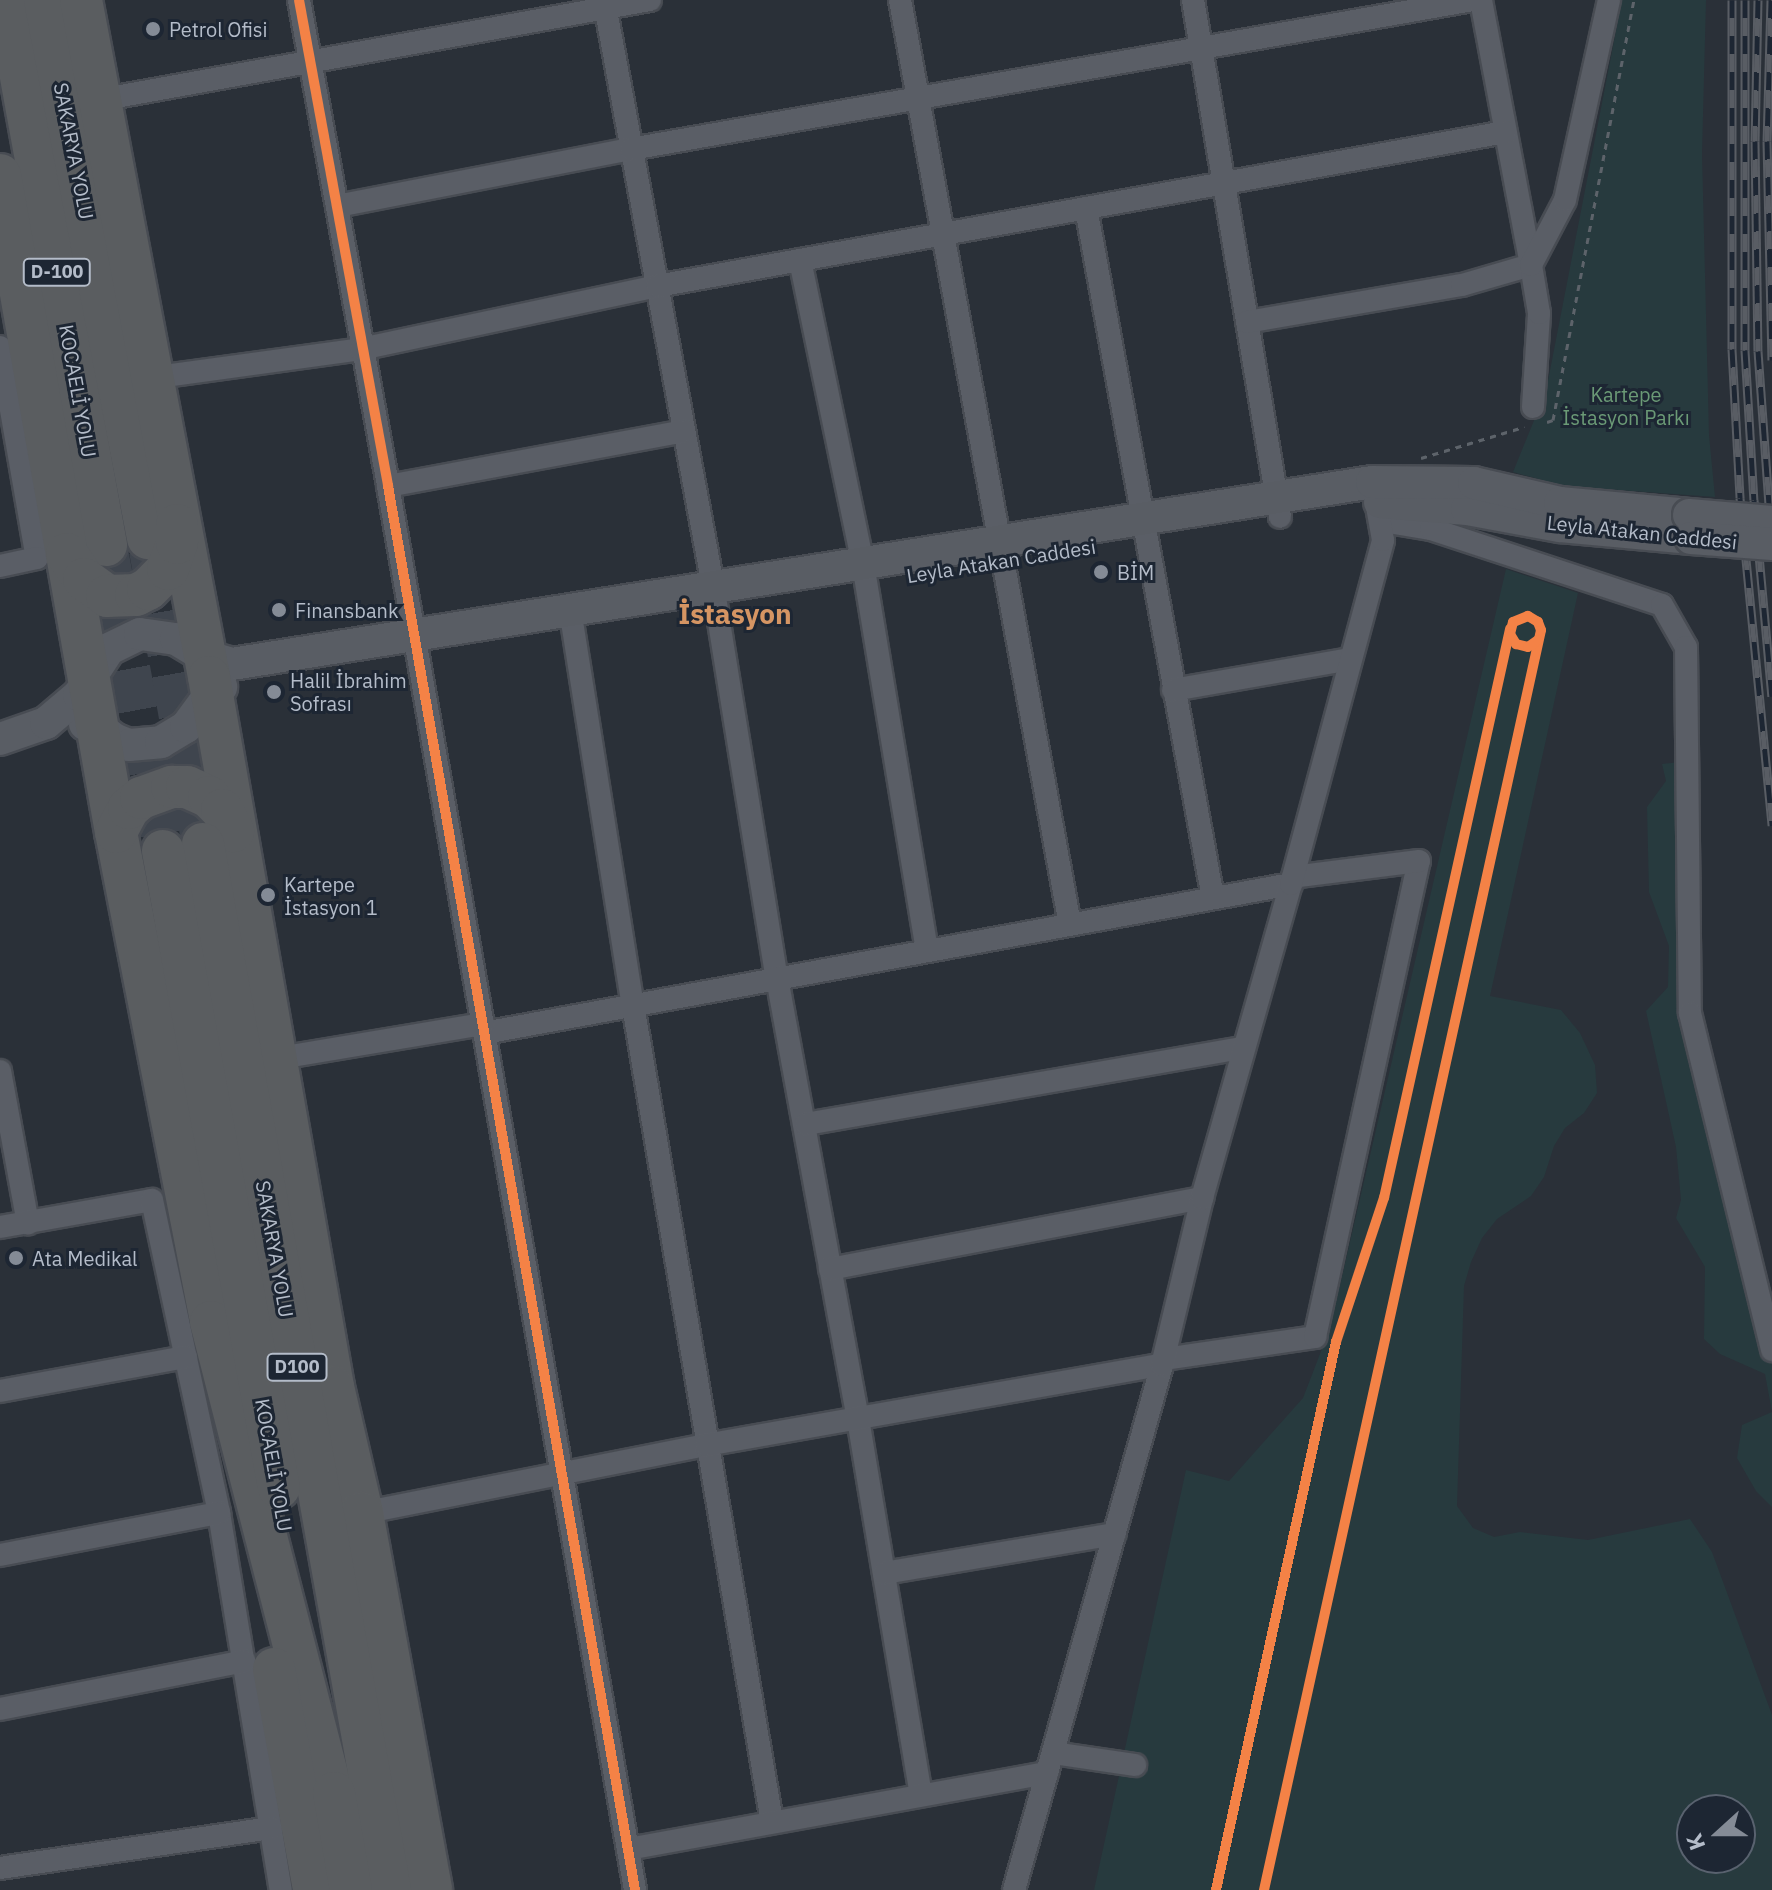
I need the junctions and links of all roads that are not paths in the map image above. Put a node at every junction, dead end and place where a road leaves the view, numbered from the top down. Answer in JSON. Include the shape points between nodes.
{"nodes":[{"id":1,"x":7,"y":0,"type":"edge"},
{"id":2,"x":45,"y":0,"type":"edge"},
{"id":3,"x":81,"y":0,"type":"edge"},
{"id":4,"x":299,"y":0,"type":"edge"},
{"id":5,"x":650,"y":0,"type":"edge"},
{"id":6,"x":900,"y":0,"type":"edge"},
{"id":7,"x":1193,"y":0,"type":"edge"},
{"id":8,"x":1473,"y":0,"type":"edge"},
{"id":9,"x":1481,"y":0,"type":"edge"},
{"id":10,"x":1609,"y":0,"type":"edge"},
{"id":11,"x":604,"y":4,"type":"edge"},
{"id":12,"x":1201,"y":47,"type":"junction"},
{"id":13,"x":310,"y":62,"type":"junction"},
{"id":14,"x":918,"y":98,"type":"junction"},
{"id":15,"x":99,"y":100,"type":"junction"},
{"id":16,"x":1505,"y":132,"type":"junction"},
{"id":17,"x":631,"y":149,"type":"junction"},
{"id":18,"x":0,"y":175,"type":"edge"},
{"id":19,"x":1224,"y":183,"type":"junction"},
{"id":20,"x":337,"y":206,"type":"junction"},
{"id":21,"x":1086,"y":208,"type":"junction"},
{"id":22,"x":942,"y":234,"type":"junction"},
{"id":23,"x":800,"y":260,"type":"junction"},
{"id":24,"x":1531,"y":265,"type":"junction"},
{"id":25,"x":657,"y":286,"type":"junction"},
{"id":26,"x":1247,"y":322,"type":"junction"},
{"id":27,"x":0,"y":347,"type":"edge"},
{"id":28,"x":361,"y":349,"type":"junction"},
{"id":29,"x":150,"y":378,"type":"junction"},
{"id":30,"x":1533,"y":419,"type":"road end"},
{"id":31,"x":684,"y":431,"type":"junction"},
{"id":32,"x":388,"y":486,"type":"junction"},
{"id":33,"x":1377,"y":502,"type":"junction"},
{"id":34,"x":176,"y":507,"type":"junction"},
{"id":35,"x":1278,"y":508,"type":"junction"},
{"id":36,"x":1772,"y":522,"type":"edge"},
{"id":37,"x":1690,"y":526,"type":"junction"},
{"id":38,"x":1146,"y":529,"type":"junction"},
{"id":39,"x":148,"y":538,"type":"tunnel mouth"},
{"id":40,"x":1772,"y":544,"type":"edge"},
{"id":41,"x":106,"y":545,"type":"tunnel mouth"},
{"id":42,"x":1003,"y":552,"type":"junction"},
{"id":43,"x":67,"y":554,"type":"junction"},
{"id":44,"x":0,"y":566,"type":"edge"},
{"id":45,"x":865,"y":573,"type":"junction"},
{"id":46,"x":715,"y":594,"type":"junction"},
{"id":47,"x":571,"y":617,"type":"junction"},
{"id":48,"x":414,"y":642,"type":"junction"},
{"id":49,"x":1350,"y":659,"type":"junction"},
{"id":50,"x":227,"y":672,"type":"junction"},
{"id":51,"x":89,"y":683,"type":"junction"},
{"id":52,"x":1173,"y":690,"type":"junction"},
{"id":53,"x":46,"y":723,"type":"junction"},
{"id":54,"x":96,"y":725,"type":"junction"},
{"id":55,"x":0,"y":739,"type":"edge"},
{"id":56,"x":116,"y":832,"type":"junction"},
{"id":57,"x":219,"y":838,"type":"junction"},
{"id":58,"x":163,"y":851,"type":"tunnel mouth"},
{"id":59,"x":1292,"y":880,"type":"junction"},
{"id":60,"x":1213,"y":898,"type":"junction"},
{"id":61,"x":1070,"y":924,"type":"junction"},
{"id":62,"x":927,"y":951,"type":"junction"},
{"id":63,"x":777,"y":978,"type":"junction"},
{"id":64,"x":633,"y":1005,"type":"junction"},
{"id":65,"x":483,"y":1029,"type":"junction"},
{"id":66,"x":1243,"y":1048,"type":"junction"},
{"id":67,"x":273,"y":1059,"type":"junction"},
{"id":68,"x":0,"y":1071,"type":"edge"},
{"id":69,"x":806,"y":1124,"type":"junction"},
{"id":70,"x":1202,"y":1198,"type":"junction"},
{"id":71,"x":28,"y":1223,"type":"junction"},
{"id":72,"x":0,"y":1227,"type":"edge"},
{"id":73,"x":830,"y":1269,"type":"junction"},
{"id":74,"x":211,"y":1322,"type":"junction"},
{"id":75,"x":1772,"y":1350,"type":"edge"},
{"id":76,"x":186,"y":1357,"type":"junction"},
{"id":77,"x":1163,"y":1362,"type":"junction"},
{"id":78,"x":333,"y":1387,"type":"junction"},
{"id":79,"x":0,"y":1391,"type":"edge"},
{"id":80,"x":858,"y":1419,"type":"junction"},
{"id":81,"x":706,"y":1445,"type":"junction"},
{"id":82,"x":562,"y":1473,"type":"junction"},
{"id":83,"x":219,"y":1513,"type":"junction"},
{"id":84,"x":362,"y":1513,"type":"junction"},
{"id":85,"x":1115,"y":1534,"type":"junction"},
{"id":86,"x":0,"y":1555,"type":"edge"},
{"id":87,"x":884,"y":1573,"type":"junction"},
{"id":88,"x":244,"y":1661,"type":"junction"},
{"id":89,"x":0,"y":1709,"type":"edge"},
{"id":90,"x":1050,"y":1763,"type":"junction"},
{"id":91,"x":1135,"y":1765,"type":"dead end"},
{"id":92,"x":921,"y":1795,"type":"junction"},
{"id":93,"x":414,"y":1796,"type":"junction"},
{"id":94,"x":772,"y":1822,"type":"junction"},
{"id":95,"x":359,"y":1823,"type":"junction"},
{"id":96,"x":271,"y":1828,"type":"junction"},
{"id":97,"x":628,"y":1849,"type":"junction"},
{"id":98,"x":0,"y":1868,"type":"edge"},
{"id":99,"x":281,"y":1890,"type":"edge"},
{"id":100,"x":314,"y":1890,"type":"edge"},
{"id":101,"x":351,"y":1890,"type":"edge"},
{"id":102,"x":390,"y":1890,"type":"edge"},
{"id":103,"x":423,"y":1890,"type":"edge"},
{"id":104,"x":431,"y":1890,"type":"edge"},
{"id":105,"x":635,"y":1890,"type":"edge"},
{"id":106,"x":1014,"y":1890,"type":"edge"}],
"edges":[{"from":1,"to":41,"type":"highway","name":"KOCAELİ YOLU","number":"D-100"},
{"from":2,"to":39,"type":"highway","name":"SAKARYA YOLU","number":"D-100"},
{"from":3,"to":15,"type":"highway"},
{"from":4,"to":13,"type":"street"},
{"from":5,"to":11,"type":"street"},
{"from":6,"to":14,"type":"street"},
{"from":7,"to":12,"type":"street"},
{"from":8,"to":12,"type":"street"},
{"from":9,"to":16,"type":"street"},
{"from":10,"to":24,"type":"street","via":[[1565,200]]},
{"from":11,"to":13,"type":"street"},
{"from":11,"to":17,"type":"street"},
{"from":12,"to":14,"type":"street"},
{"from":12,"to":19,"type":"street"},
{"from":13,"to":15,"type":"street"},
{"from":13,"to":20,"type":"street"},
{"from":14,"to":17,"type":"street"},
{"from":14,"to":22,"type":"street"},
{"from":15,"to":29,"type":"highway"},
{"from":16,"to":19,"type":"street"},
{"from":16,"to":24,"type":"street"},
{"from":17,"to":20,"type":"street"},
{"from":17,"to":25,"type":"street"},
{"from":18,"to":43,"type":"highway"},
{"from":19,"to":21,"type":"street"},
{"from":19,"to":26,"type":"street"},
{"from":20,"to":28,"type":"street"},
{"from":21,"to":22,"type":"street"},
{"from":21,"to":38,"type":"street"},
{"from":22,"to":23,"type":"street"},
{"from":22,"to":42,"type":"street"},
{"from":23,"to":25,"type":"street"},
{"from":23,"to":45,"type":"street"},
{"from":24,"to":26,"type":"street","via":[[1462,285]]},
{"from":24,"to":30,"type":"street","via":[[1539,313]]},
{"from":25,"to":28,"type":"street"},
{"from":25,"to":31,"type":"street"},
{"from":26,"to":35,"type":"street"},
{"from":27,"to":44,"type":"street","via":[[37,558]]},
{"from":28,"to":29,"type":"street"},
{"from":28,"to":32,"type":"street"},
{"from":29,"to":34,"type":"highway"},
{"from":31,"to":32,"type":"street"},
{"from":31,"to":46,"type":"street"},
{"from":32,"to":48,"type":"street"},
{"from":33,"to":35,"type":"main road","name":"Leyla Atakan Caddesi"},
{"from":33,"to":37,"type":"main road","name":"Leyla Atakan Caddesi","via":[[1406,501],[1560,526]]},
{"from":33,"to":37,"type":"main road","name":"Leyla Atakan Caddesi","via":[[1405,480],[1474,483]]},
{"from":33,"to":49,"type":"street","via":[[1383,540]]},
{"from":33,"to":75,"type":"street","via":[[1431,529],[1662,605],[1686,647],[1690,1013]]},
{"from":34,"to":43,"type":"highway","via":[[175,554],[160,580],[136,595],[107,596],[84,579]]},
{"from":34,"to":50,"type":"highway","via":[[193,597]]},
{"from":35,"to":38,"type":"main road","name":"Leyla Atakan Caddesi"},
{"from":36,"to":37,"type":"main road","name":"Leyla Atakan Caddesi","bridge":true},
{"from":37,"to":40,"type":"main road","name":"Leyla Atakan Caddesi","bridge":true},
{"from":38,"to":42,"type":"main road","name":"Leyla Atakan Caddesi"},
{"from":38,"to":52,"type":"street"},
{"from":42,"to":45,"type":"main road","name":"Leyla Atakan Caddesi"},
{"from":42,"to":61,"type":"street"},
{"from":43,"to":51,"type":"highway"},
{"from":45,"to":46,"type":"main road","name":"Leyla Atakan Caddesi"},
{"from":45,"to":62,"type":"street"},
{"from":46,"to":47,"type":"main road","name":"Leyla Atakan Caddesi"},
{"from":46,"to":63,"type":"street"},
{"from":47,"to":48,"type":"main road","name":"Leyla Atakan Caddesi"},
{"from":47,"to":64,"type":"street"},
{"from":48,"to":50,"type":"main road","name":"Leyla Atakan Caddesi"},
{"from":48,"to":65,"type":"street"},
{"from":49,"to":52,"type":"street"},
{"from":49,"to":59,"type":"street"},
{"from":50,"to":51,"type":"main road","via":[[176,639],[140,634],[109,649]]},
{"from":50,"to":54,"type":"main road","via":[[186,727],[161,742],[129,745]]},
{"from":50,"to":57,"type":"highway"},
{"from":51,"to":53,"type":"main road"},
{"from":51,"to":54,"type":"highway"},
{"from":52,"to":60,"type":"street"},
{"from":53,"to":54,"type":"main road"},
{"from":53,"to":55,"type":"main road"},
{"from":54,"to":56,"type":"highway"},
{"from":56,"to":57,"type":"highway","via":[[141,798],[156,790],[187,787],[222,810]]},
{"from":56,"to":74,"type":"highway"},
{"from":57,"to":67,"type":"highway"},
{"from":57,"to":95,"type":"highway","name":"SAKARYA YOLU","number":"D100"},
{"from":58,"to":95,"type":"highway","name":"KOCAELİ YOLU","number":"D100"},
{"from":59,"to":60,"type":"street"},
{"from":59,"to":66,"type":"street"},
{"from":59,"to":77,"type":"street","via":[[1419,861],[1315,1337]]},
{"from":60,"to":61,"type":"street"},
{"from":61,"to":62,"type":"street"},
{"from":62,"to":63,"type":"street"},
{"from":63,"to":64,"type":"street"},
{"from":63,"to":69,"type":"street"},
{"from":64,"to":65,"type":"street"},
{"from":64,"to":81,"type":"street"},
{"from":65,"to":67,"type":"street"},
{"from":65,"to":82,"type":"street"},
{"from":66,"to":69,"type":"street"},
{"from":66,"to":70,"type":"street"},
{"from":67,"to":78,"type":"highway"},
{"from":68,"to":71,"type":"street"},
{"from":69,"to":73,"type":"street"},
{"from":70,"to":73,"type":"street"},
{"from":70,"to":77,"type":"street"},
{"from":71,"to":72,"type":"street"},
{"from":71,"to":76,"type":"street","via":[[152,1200]]},
{"from":73,"to":80,"type":"street"},
{"from":74,"to":95,"type":"highway"},
{"from":74,"to":100,"type":"highway"},
{"from":76,"to":79,"type":"street"},
{"from":76,"to":83,"type":"street"},
{"from":77,"to":80,"type":"street"},
{"from":77,"to":85,"type":"street"},
{"from":78,"to":84,"type":"highway"},
{"from":78,"to":95,"type":"highway"},
{"from":80,"to":81,"type":"street"},
{"from":80,"to":87,"type":"street"},
{"from":81,"to":82,"type":"street"},
{"from":81,"to":94,"type":"street"},
{"from":82,"to":84,"type":"street"},
{"from":82,"to":97,"type":"street"},
{"from":83,"to":86,"type":"street"},
{"from":83,"to":88,"type":"street"},
{"from":84,"to":93,"type":"highway"},
{"from":85,"to":87,"type":"street"},
{"from":85,"to":90,"type":"street"},
{"from":87,"to":92,"type":"street"},
{"from":88,"to":89,"type":"street"},
{"from":88,"to":96,"type":"street"},
{"from":90,"to":91,"type":"street"},
{"from":90,"to":92,"type":"street"},
{"from":90,"to":106,"type":"street"},
{"from":92,"to":94,"type":"street"},
{"from":93,"to":103,"type":"highway"},
{"from":93,"to":104,"type":"highway"},
{"from":94,"to":97,"type":"street"},
{"from":95,"to":101,"type":"highway","name":"KOCAELİ YOLU","number":"D100"},
{"from":95,"to":102,"type":"highway","name":"SAKARYA YOLU","number":"D100"},
{"from":96,"to":98,"type":"street"},
{"from":96,"to":99,"type":"street"},
{"from":97,"to":105,"type":"street"}]}
